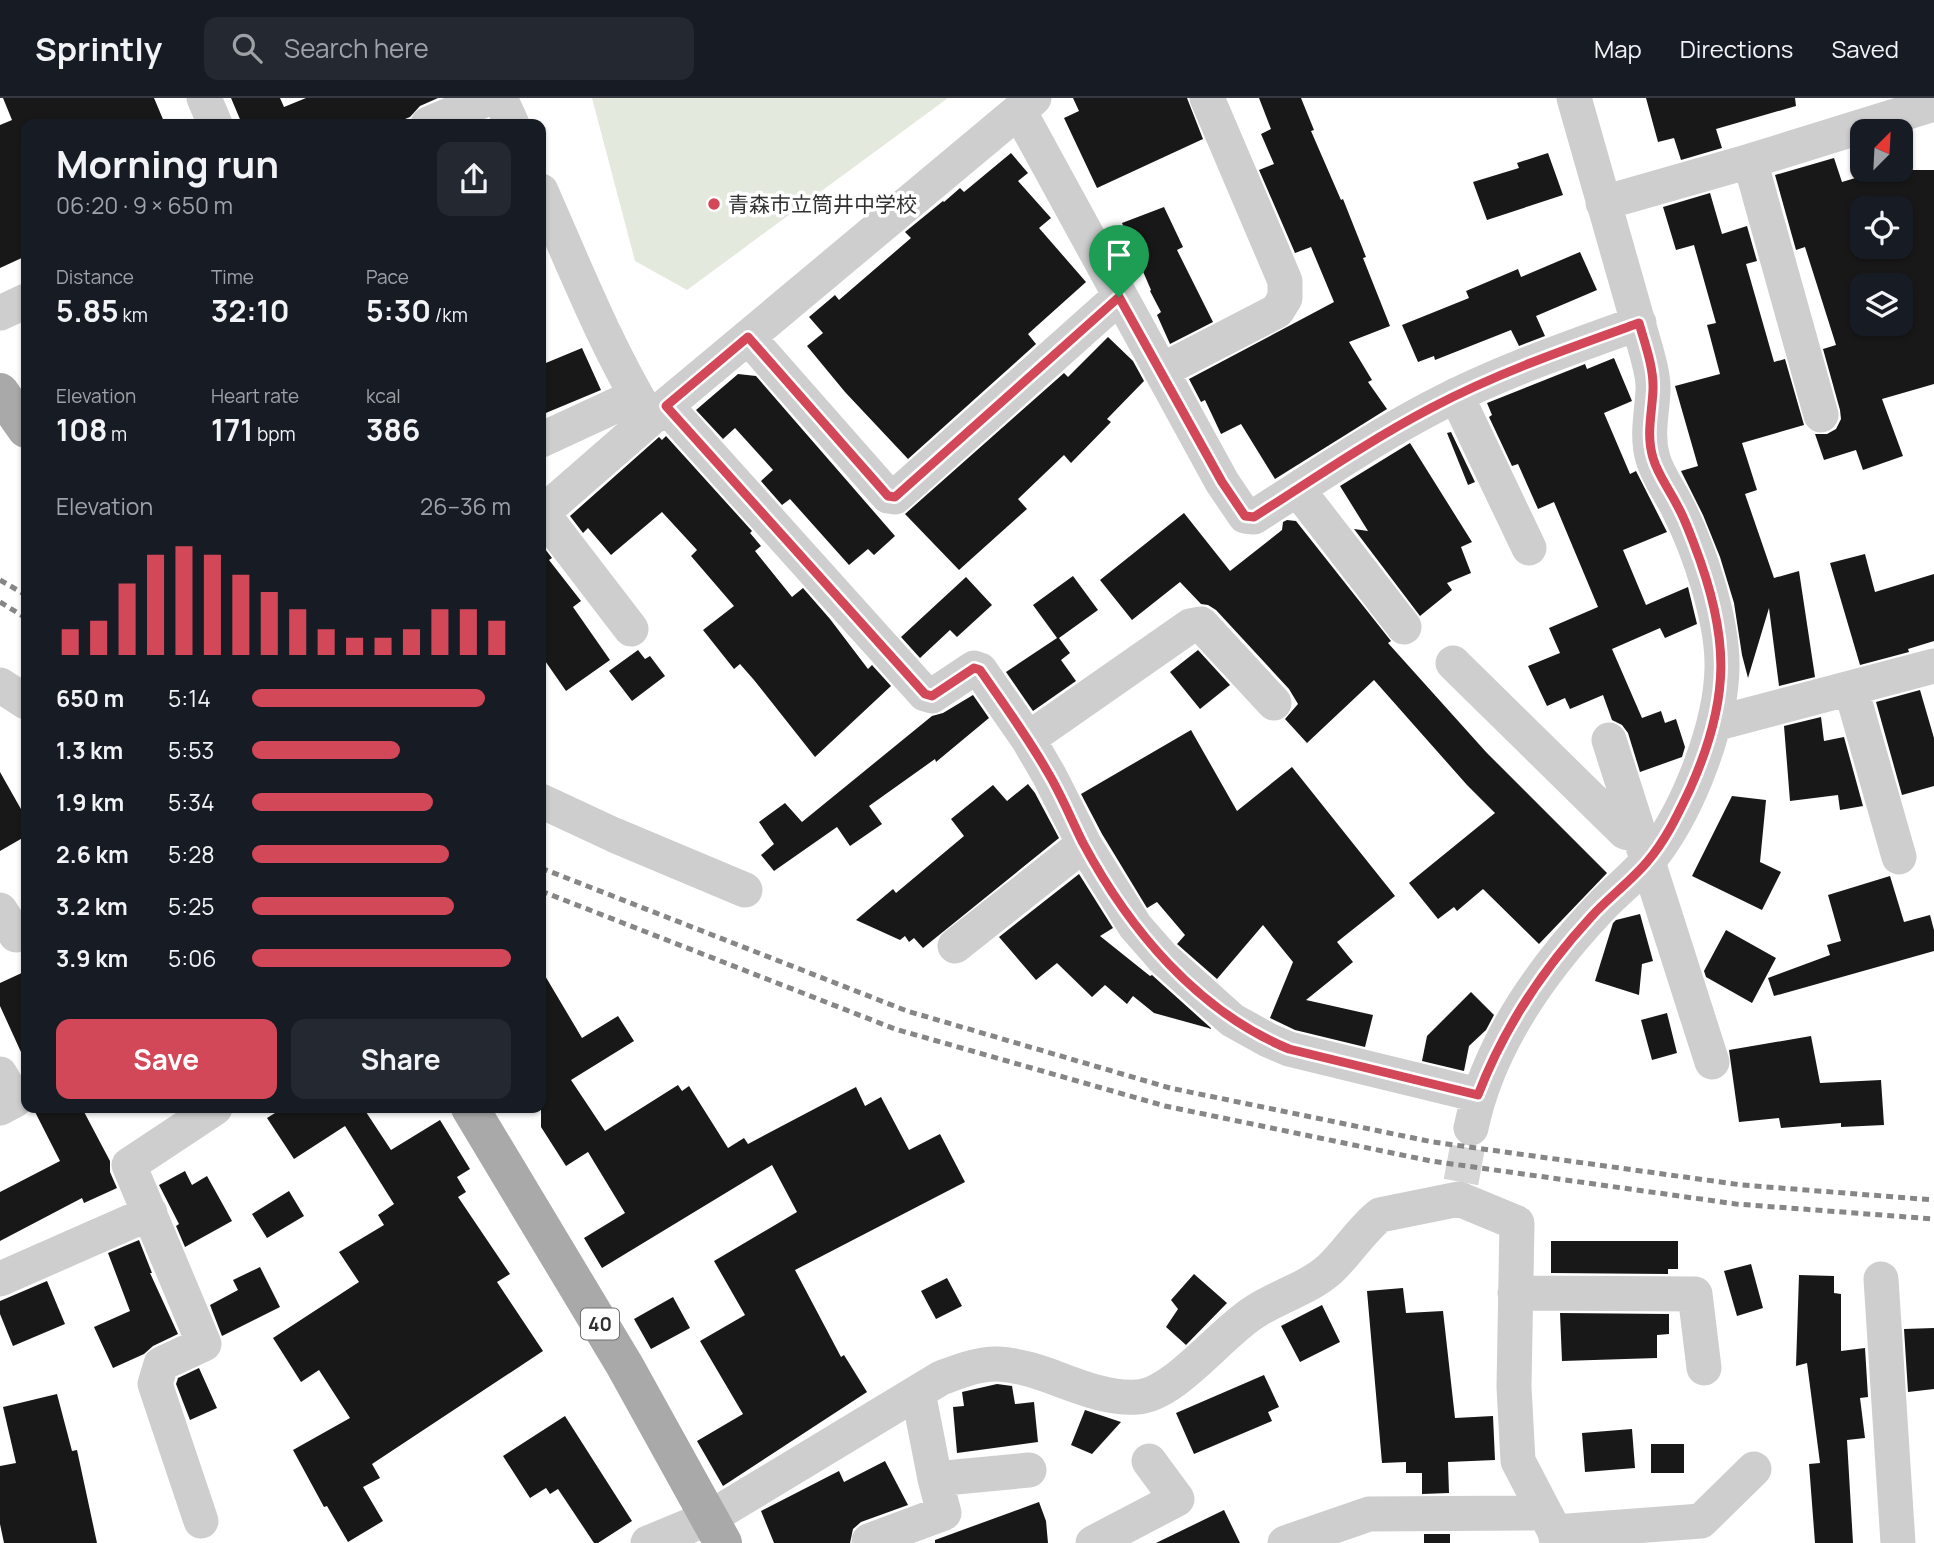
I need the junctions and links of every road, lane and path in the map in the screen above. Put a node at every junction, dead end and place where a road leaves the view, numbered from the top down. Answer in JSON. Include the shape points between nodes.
{"nodes":[{"id":1,"x":204,"y":98,"type":"edge"},
{"id":2,"x":489,"y":98,"type":"edge"},
{"id":3,"x":500,"y":98,"type":"edge"},
{"id":4,"x":1207,"y":98,"type":"edge"},
{"id":5,"x":1574,"y":98,"type":"edge"},
{"id":6,"x":1027,"y":104,"type":"edge"},
{"id":7,"x":1934,"y":104,"type":"edge"},
{"id":8,"x":213,"y":119,"type":"edge"},
{"id":9,"x":440,"y":119,"type":"edge"},
{"id":10,"x":510,"y":119,"type":"edge"},
{"id":11,"x":1750,"y":161,"type":"junction"},
{"id":12,"x":1604,"y":203,"type":"junction"},
{"id":13,"x":546,"y":216,"type":"edge"},
{"id":14,"x":554,"y":255,"type":"edge"},
{"id":15,"x":1119,"y":297,"type":"junction"},
{"id":16,"x":21,"y":303,"type":"edge"},
{"id":17,"x":0,"y":313,"type":"edge"},
{"id":18,"x":1639,"y":323,"type":"junction"},
{"id":19,"x":748,"y":337,"type":"junction"},
{"id":20,"x":1161,"y":371,"type":"junction"},
{"id":21,"x":0,"y":392,"type":"edge"},
{"id":22,"x":1456,"y":395,"type":"junction"},
{"id":23,"x":651,"y":407,"type":"junction"},
{"id":24,"x":1821,"y":415,"type":"dead end"},
{"id":25,"x":21,"y":422,"type":"edge"},
{"id":26,"x":546,"y":438,"type":"edge"},
{"id":27,"x":1298,"y":490,"type":"junction"},
{"id":28,"x":546,"y":508,"type":"edge"},
{"id":29,"x":546,"y":519,"type":"edge"},
{"id":30,"x":1528,"y":548,"type":"dead end"},
{"id":31,"x":1404,"y":627,"type":"dead end"},
{"id":32,"x":631,"y":629,"type":"dead end"},
{"id":33,"x":1453,"y":663,"type":"dead end"},
{"id":34,"x":1934,"y":666,"type":"edge"},
{"id":35,"x":0,"y":685,"type":"edge"},
{"id":36,"x":1851,"y":689,"type":"junction"},
{"id":37,"x":21,"y":699,"type":"edge"},
{"id":38,"x":1274,"y":703,"type":"dead end"},
{"id":39,"x":1714,"y":724,"type":"junction"},
{"id":40,"x":1028,"y":739,"type":"junction"},
{"id":41,"x":1609,"y":740,"type":"dead end"},
{"id":42,"x":546,"y":803,"type":"edge"},
{"id":43,"x":1084,"y":844,"type":"junction"},
{"id":44,"x":1643,"y":850,"type":"junction"},
{"id":45,"x":1899,"y":857,"type":"dead end"},
{"id":46,"x":745,"y":890,"type":"dead end"},
{"id":47,"x":954,"y":946,"type":"dead end"},
{"id":48,"x":1712,"y":1062,"type":"dead end"},
{"id":49,"x":0,"y":1074,"type":"edge"},
{"id":50,"x":0,"y":1108,"type":"edge"},
{"id":51,"x":207,"y":1113,"type":"edge"},
{"id":52,"x":473,"y":1113,"type":"edge"},
{"id":53,"x":150,"y":1213,"type":"junction"},
{"id":54,"x":0,"y":1279,"type":"edge"},
{"id":55,"x":1881,"y":1279,"type":"dead end"},
{"id":56,"x":1516,"y":1293,"type":"junction"},
{"id":57,"x":1704,"y":1368,"type":"dead end"},
{"id":58,"x":918,"y":1392,"type":"junction"},
{"id":59,"x":1149,"y":1461,"type":"dead end"},
{"id":60,"x":1754,"y":1469,"type":"dead end"},
{"id":61,"x":1028,"y":1470,"type":"dead end"},
{"id":62,"x":935,"y":1479,"type":"junction"},
{"id":63,"x":201,"y":1521,"type":"dead end"},
{"id":64,"x":1553,"y":1529,"type":"edge"},
{"id":65,"x":717,"y":1530,"type":"edge"},
{"id":66,"x":869,"y":1541,"type":"dead end"},
{"id":67,"x":648,"y":1543,"type":"edge"},
{"id":68,"x":1093,"y":1543,"type":"edge"},
{"id":69,"x":1285,"y":1543,"type":"edge"},
{"id":70,"x":1898,"y":1543,"type":"edge"}],
"edges":[{"from":1,"to":8,"type":"street"},
{"from":2,"to":9,"type":"street"},
{"from":3,"to":10,"type":"street"},
{"from":4,"to":20,"type":"street","via":[[1285,281],[1285,298],[1277,311]]},
{"from":5,"to":12,"type":"street"},
{"from":6,"to":15,"type":"street"},
{"from":6,"to":19,"type":"street"},
{"from":7,"to":11,"type":"street"},
{"from":11,"to":12,"type":"street"},
{"from":11,"to":24,"type":"street"},
{"from":12,"to":18,"type":"street"},
{"from":13,"to":14,"type":"street"},
{"from":14,"to":23,"type":"street","via":[[589,303]]},
{"from":15,"to":19,"type":"street","via":[[895,497],[888,496]]},
{"from":15,"to":20,"type":"street"},
{"from":16,"to":17,"type":"street"},
{"from":18,"to":22,"type":"street"},
{"from":18,"to":39,"type":"street","via":[[1653,377],[1648,426],[1653,460],[1695,546],[1718,623],[1722,667]]},
{"from":19,"to":23,"type":"street"},
{"from":20,"to":27,"type":"street","via":[[1245,516],[1254,517]]},
{"from":21,"to":25,"type":"main road"},
{"from":22,"to":27,"type":"street"},
{"from":22,"to":30,"type":"street"},
{"from":23,"to":26,"type":"street"},
{"from":23,"to":28,"type":"street"},
{"from":23,"to":40,"type":"street","via":[[925,694],[932,696],[974,668],[980,670]]},
{"from":27,"to":31,"type":"street"},
{"from":29,"to":32,"type":"street"},
{"from":33,"to":44,"type":"street"},
{"from":34,"to":36,"type":"street"},
{"from":35,"to":37,"type":"street"},
{"from":36,"to":39,"type":"street"},
{"from":36,"to":45,"type":"street"},
{"from":38,"to":40,"type":"street","via":[[1200,624],[1190,626]]},
{"from":39,"to":44,"type":"street","via":[[1663,840]]},
{"from":40,"to":43,"type":"street"},
{"from":41,"to":44,"type":"street"},
{"from":42,"to":46,"type":"street"},
{"from":43,"to":44,"type":"street","via":[[1135,926],[1232,1020],[1289,1049],[1474,1112],[1502,1040],[1554,961]]},
{"from":43,"to":47,"type":"street"},
{"from":44,"to":48,"type":"street"},
{"from":49,"to":50,"type":"street","via":[[15,1100]]},
{"from":51,"to":53,"type":"street","via":[[129,1165]]},
{"from":52,"to":65,"type":"main road","number":"40"},
{"from":53,"to":54,"type":"street"},
{"from":53,"to":63,"type":"street","via":[[205,1344],[161,1364],[155,1384]]},
{"from":55,"to":70,"type":"street"},
{"from":56,"to":57,"type":"street","via":[[1695,1294]]},
{"from":56,"to":58,"type":"street","via":[[1517,1223],[1460,1191],[1380,1214],[1328,1270],[1255,1311],[1180,1376],[1139,1398],[1107,1395],[1033,1370],[996,1363],[965,1369]]},
{"from":56,"to":64,"type":"street","via":[[1518,1461]]},
{"from":58,"to":62,"type":"street"},
{"from":58,"to":65,"type":"street"},
{"from":59,"to":68,"type":"street","via":[[1177,1499]]},
{"from":60,"to":64,"type":"street","via":[[1701,1521]]},
{"from":61,"to":62,"type":"street"},
{"from":62,"to":66,"type":"street","via":[[944,1513]]},
{"from":64,"to":69,"type":"street","via":[[1369,1514]]},
{"from":65,"to":67,"type":"street"}]}
